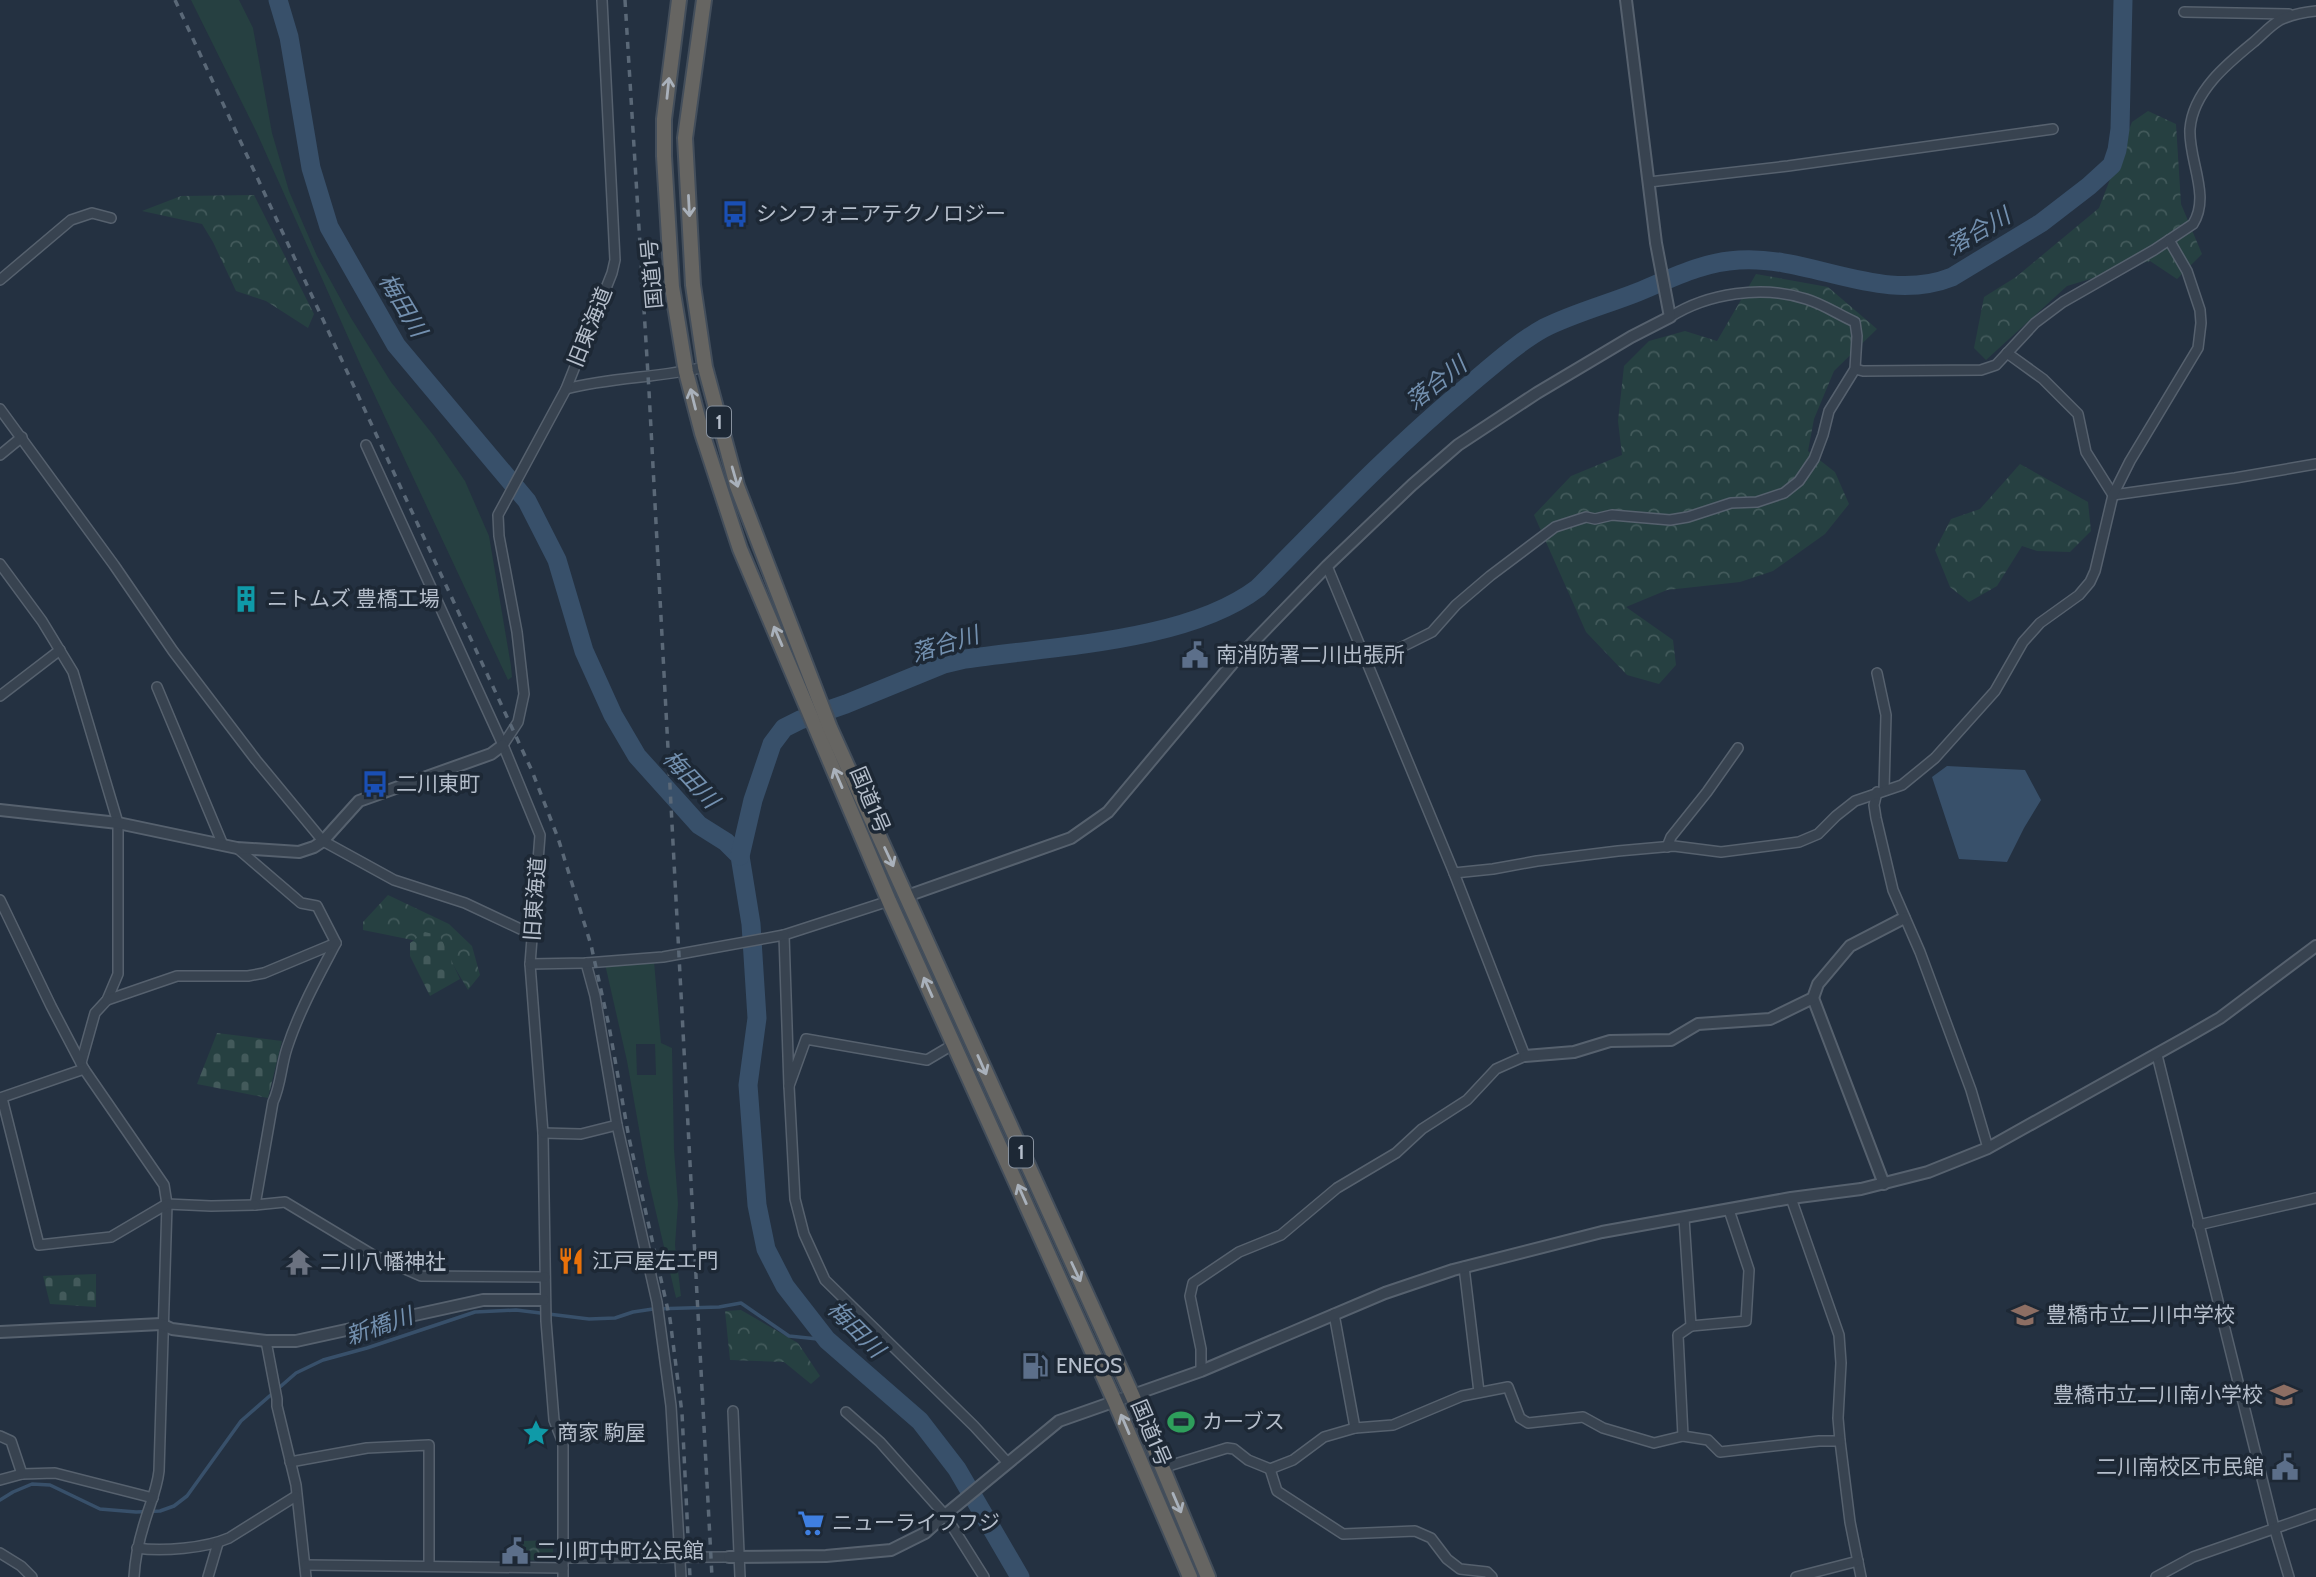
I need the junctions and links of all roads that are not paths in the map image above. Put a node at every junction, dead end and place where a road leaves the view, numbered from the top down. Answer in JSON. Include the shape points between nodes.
{"nodes":[{"id":1,"x":602,"y":0,"type":"edge"},
{"id":2,"x":679,"y":0,"type":"edge"},
{"id":3,"x":704,"y":0,"type":"edge"},
{"id":4,"x":1626,"y":0,"type":"edge"},
{"id":5,"x":2316,"y":11,"type":"edge"},
{"id":6,"x":2184,"y":12,"type":"dead end"},
{"id":7,"x":2298,"y":15,"type":"junction"},
{"id":8,"x":2053,"y":129,"type":"dead end"},
{"id":9,"x":1649,"y":182,"type":"junction"},
{"id":10,"x":111,"y":218,"type":"dead end"},
{"id":11,"x":2169,"y":240,"type":"junction"},
{"id":12,"x":0,"y":280,"type":"edge"},
{"id":13,"x":1670,"y":317,"type":"junction"},
{"id":14,"x":2007,"y":353,"type":"junction"},
{"id":15,"x":705,"y":368,"type":"junction"},
{"id":16,"x":1855,"y":369,"type":"junction"},
{"id":17,"x":686,"y":372,"type":"junction"},
{"id":18,"x":566,"y":389,"type":"junction"},
{"id":19,"x":0,"y":409,"type":"edge"},
{"id":20,"x":22,"y":437,"type":"junction"},
{"id":21,"x":366,"y":445,"type":"dead end"},
{"id":22,"x":0,"y":455,"type":"edge"},
{"id":23,"x":2316,"y":464,"type":"edge"},
{"id":24,"x":2112,"y":495,"type":"junction"},
{"id":25,"x":0,"y":564,"type":"edge"},
{"id":26,"x":1327,"y":566,"type":"junction"},
{"id":27,"x":60,"y":650,"type":"junction"},
{"id":28,"x":1367,"y":661,"type":"junction"},
{"id":29,"x":1877,"y":673,"type":"dead end"},
{"id":30,"x":157,"y":687,"type":"dead end"},
{"id":31,"x":0,"y":696,"type":"edge"},
{"id":32,"x":810,"y":696,"type":"junction"},
{"id":33,"x":825,"y":730,"type":"junction"},
{"id":34,"x":503,"y":746,"type":"junction"},
{"id":35,"x":1738,"y":748,"type":"dead end"},
{"id":36,"x":1880,"y":791,"type":"junction"},
{"id":37,"x":0,"y":810,"type":"edge"},
{"id":38,"x":118,"y":823,"type":"junction"},
{"id":39,"x":323,"y":841,"type":"junction"},
{"id":40,"x":223,"y":845,"type":"junction"},
{"id":41,"x":1667,"y":847,"type":"junction"},
{"id":42,"x":237,"y":848,"type":"junction"},
{"id":43,"x":1454,"y":873,"type":"junction"},
{"id":44,"x":907,"y":896,"type":"junction"},
{"id":45,"x":0,"y":900,"type":"edge"},
{"id":46,"x":889,"y":901,"type":"junction"},
{"id":47,"x":1904,"y":918,"type":"junction"},
{"id":48,"x":533,"y":935,"type":"junction"},
{"id":49,"x":781,"y":935,"type":"junction"},
{"id":50,"x":336,"y":943,"type":"junction"},
{"id":51,"x":2316,"y":946,"type":"edge"},
{"id":52,"x":586,"y":963,"type":"junction"},
{"id":53,"x":530,"y":964,"type":"junction"},
{"id":54,"x":1813,"y":998,"type":"junction"},
{"id":55,"x":107,"y":1000,"type":"junction"},
{"id":56,"x":954,"y":1044,"type":"junction"},
{"id":57,"x":2157,"y":1055,"type":"junction"},
{"id":58,"x":1525,"y":1056,"type":"junction"},
{"id":59,"x":83,"y":1066,"type":"junction"},
{"id":60,"x":789,"y":1086,"type":"junction"},
{"id":61,"x":1,"y":1098,"type":"edge"},
{"id":62,"x":617,"y":1125,"type":"junction"},
{"id":63,"x":543,"y":1133,"type":"junction"},
{"id":64,"x":1988,"y":1148,"type":"junction"},
{"id":65,"x":1884,"y":1184,"type":"junction"},
{"id":66,"x":1791,"y":1198,"type":"junction"},
{"id":67,"x":2316,"y":1198,"type":"edge"},
{"id":68,"x":167,"y":1204,"type":"junction"},
{"id":69,"x":255,"y":1205,"type":"junction"},
{"id":70,"x":1729,"y":1210,"type":"junction"},
{"id":71,"x":1684,"y":1218,"type":"junction"},
{"id":72,"x":2198,"y":1225,"type":"junction"},
{"id":73,"x":1464,"y":1267,"type":"junction"},
{"id":74,"x":545,"y":1277,"type":"junction"},
{"id":75,"x":545,"y":1303,"type":"junction"},
{"id":76,"x":1334,"y":1314,"type":"junction"},
{"id":77,"x":165,"y":1325,"type":"junction"},
{"id":78,"x":1691,"y":1326,"type":"junction"},
{"id":79,"x":0,"y":1332,"type":"edge"},
{"id":80,"x":266,"y":1341,"type":"junction"},
{"id":81,"x":1201,"y":1371,"type":"junction"},
{"id":82,"x":1479,"y":1392,"type":"junction"},
{"id":83,"x":1133,"y":1397,"type":"junction"},
{"id":84,"x":1115,"y":1402,"type":"junction"},
{"id":85,"x":733,"y":1412,"type":"dead end"},
{"id":86,"x":846,"y":1412,"type":"dead end"},
{"id":87,"x":1355,"y":1428,"type":"junction"},
{"id":88,"x":0,"y":1436,"type":"edge"},
{"id":89,"x":1683,"y":1436,"type":"junction"},
{"id":90,"x":1840,"y":1441,"type":"junction"},
{"id":91,"x":290,"y":1462,"type":"junction"},
{"id":92,"x":1004,"y":1467,"type":"junction"},
{"id":93,"x":1162,"y":1468,"type":"junction"},
{"id":94,"x":1270,"y":1469,"type":"junction"},
{"id":95,"x":22,"y":1474,"type":"junction"},
{"id":96,"x":0,"y":1480,"type":"edge"},
{"id":97,"x":296,"y":1496,"type":"junction"},
{"id":98,"x":152,"y":1499,"type":"junction"},
{"id":99,"x":948,"y":1512,"type":"junction"},
{"id":100,"x":2316,"y":1514,"type":"edge"},
{"id":101,"x":2274,"y":1527,"type":"junction"},
{"id":102,"x":218,"y":1543,"type":"junction"},
{"id":103,"x":137,"y":1548,"type":"junction"},
{"id":104,"x":0,"y":1553,"type":"edge"},
{"id":105,"x":680,"y":1557,"type":"junction"},
{"id":106,"x":734,"y":1557,"type":"junction"},
{"id":107,"x":1858,"y":1561,"type":"junction"},
{"id":108,"x":306,"y":1565,"type":"junction"},
{"id":109,"x":429,"y":1566,"type":"junction"},
{"id":110,"x":563,"y":1567,"type":"edge"},
{"id":111,"x":2160,"y":1576,"type":"edge"},
{"id":112,"x":32,"y":1577,"type":"edge"},
{"id":113,"x":134,"y":1577,"type":"edge"},
{"id":114,"x":208,"y":1577,"type":"edge"},
{"id":115,"x":306,"y":1577,"type":"edge"},
{"id":116,"x":681,"y":1577,"type":"edge"},
{"id":117,"x":740,"y":1577,"type":"edge"},
{"id":118,"x":984,"y":1577,"type":"edge"},
{"id":119,"x":1190,"y":1577,"type":"edge"},
{"id":120,"x":1208,"y":1577,"type":"edge"},
{"id":121,"x":1492,"y":1577,"type":"edge"},
{"id":122,"x":1796,"y":1577,"type":"edge"},
{"id":123,"x":1861,"y":1577,"type":"edge"},
{"id":124,"x":2289,"y":1577,"type":"edge"}],
"edges":[{"from":1,"to":18,"type":"street","name":"旧東海道","via":[[615,260]]},
{"from":17,"to":2,"type":"highway","name":"国道1号","number":"1","one_way":true,"via":[[672,287],[664,156],[664,119]]},
{"from":3,"to":15,"type":"highway","name":"国道1号","number":"1","one_way":true,"via":[[685,138],[693,285]]},
{"from":4,"to":9,"type":"street"},
{"from":5,"to":7,"type":"street"},
{"from":6,"to":7,"type":"street"},
{"from":7,"to":11,"type":"street","via":[[2277,22],[2233,58],[2197,105],[2190,130],[2197,218]]},
{"from":8,"to":9,"type":"street"},
{"from":9,"to":13,"type":"street"},
{"from":10,"to":12,"type":"street","via":[[92,213],[71,220]]},
{"from":11,"to":14,"type":"street","via":[[2063,302]]},
{"from":11,"to":24,"type":"street","via":[[2187,271],[2200,310],[2198,348]]},
{"from":13,"to":16,"type":"street","via":[[1709,298],[1743,293],[1806,299],[1855,322]]},
{"from":13,"to":26,"type":"street","via":[[1458,445]]},
{"from":14,"to":16,"type":"street","via":[[1996,365],[1981,370]]},
{"from":14,"to":24,"type":"street","via":[[2043,379],[2078,414],[2086,452]]},
{"from":15,"to":17,"type":"street"},
{"from":15,"to":32,"type":"highway","name":"国道1号","number":"1","one_way":true,"via":[[737,486]]},
{"from":16,"to":28,"type":"street","via":[[1829,411],[1814,459],[1799,481],[1784,492],[1670,520],[1612,515],[1555,527],[1456,605],[1432,632]]},
{"from":17,"to":18,"type":"street","via":[[595,381]]},
{"from":32,"to":17,"type":"highway","name":"国道1号","number":"1","one_way":true,"via":[[740,549]]},
{"from":18,"to":34,"type":"street","name":"旧東海道","via":[[498,515],[524,694],[518,722]]},
{"from":19,"to":20,"type":"street"},
{"from":20,"to":22,"type":"street"},
{"from":20,"to":39,"type":"street","via":[[173,651]]},
{"from":21,"to":34,"type":"street"},
{"from":23,"to":24,"type":"street"},
{"from":24,"to":36,"type":"street","via":[[2090,582],[2023,642],[1995,691],[1934,758],[1902,785]]},
{"from":25,"to":27,"type":"street"},
{"from":26,"to":28,"type":"street"},
{"from":26,"to":44,"type":"street","via":[[1232,664],[1108,812],[1071,838]]},
{"from":27,"to":31,"type":"street"},
{"from":27,"to":38,"type":"street","via":[[74,672]]},
{"from":28,"to":43,"type":"street"},
{"from":29,"to":36,"type":"street","via":[[1886,715]]},
{"from":30,"to":40,"type":"street"},
{"from":32,"to":33,"type":"highway","name":"国道1号","number":"1"},
{"from":33,"to":44,"type":"highway","name":"国道1号","number":"1","one_way":true},
{"from":46,"to":33,"type":"highway","name":"国道1号","number":"1","one_way":true},
{"from":34,"to":39,"type":"street","via":[[359,801]]},
{"from":34,"to":48,"type":"street","name":"旧東海道","via":[[540,835]]},
{"from":35,"to":41,"type":"street"},
{"from":36,"to":41,"type":"street","via":[[1855,802],[1818,834],[1799,842],[1721,852]]},
{"from":36,"to":47,"type":"street","via":[[1874,805],[1876,818]]},
{"from":37,"to":38,"type":"street"},
{"from":38,"to":40,"type":"street"},
{"from":38,"to":55,"type":"street","via":[[118,974]]},
{"from":39,"to":42,"type":"street","via":[[299,852]]},
{"from":39,"to":48,"type":"street","via":[[394,880],[465,903]]},
{"from":40,"to":42,"type":"street"},
{"from":41,"to":43,"type":"street"},
{"from":42,"to":50,"type":"street","via":[[301,903],[317,906]]},
{"from":43,"to":58,"type":"street"},
{"from":44,"to":83,"type":"highway","name":"国道1号","number":"1","one_way":true},
{"from":45,"to":59,"type":"street"},
{"from":46,"to":49,"type":"street"},
{"from":56,"to":46,"type":"highway","name":"国道1号","number":"1","one_way":true},
{"from":47,"to":54,"type":"street","via":[[1850,946],[1818,984]]},
{"from":47,"to":64,"type":"street","via":[[1967,1077]]},
{"from":48,"to":53,"type":"street","name":"旧東海道"},
{"from":49,"to":52,"type":"street","via":[[663,957]]},
{"from":49,"to":60,"type":"street"},
{"from":50,"to":55,"type":"street","via":[[264,973],[177,976]]},
{"from":50,"to":69,"type":"street","via":[[286,1051]]},
{"from":51,"to":57,"type":"street","via":[[2220,1018]]},
{"from":52,"to":53,"type":"street"},
{"from":52,"to":62,"type":"street"},
{"from":53,"to":63,"type":"street","name":"旧東海道"},
{"from":54,"to":58,"type":"street","via":[[1770,1019],[1698,1024],[1671,1040],[1610,1041],[1574,1052]]},
{"from":54,"to":65,"type":"street"},
{"from":55,"to":59,"type":"street","via":[[95,1013]]},
{"from":56,"to":60,"type":"street","via":[[927,1060],[806,1039]]},
{"from":84,"to":56,"type":"highway","name":"国道1号","number":"1","one_way":true},
{"from":57,"to":64,"type":"street"},
{"from":57,"to":72,"type":"street"},
{"from":58,"to":81,"type":"street","via":[[1496,1069],[1467,1100],[1422,1129],[1396,1153],[1337,1188],[1281,1234],[1239,1252],[1193,1283],[1190,1296]]},
{"from":59,"to":61,"type":"street"},
{"from":59,"to":68,"type":"street","via":[[164,1185]]},
{"from":60,"to":92,"type":"street","via":[[795,1199],[804,1234],[825,1280],[974,1426]]},
{"from":61,"to":68,"type":"street","via":[[40,1245],[111,1237]]},
{"from":62,"to":63,"type":"street","via":[[581,1134]]},
{"from":62,"to":105,"type":"street","via":[[657,1302],[671,1406]]},
{"from":63,"to":74,"type":"street","name":"旧東海道"},
{"from":64,"to":65,"type":"street"},
{"from":65,"to":66,"type":"street"},
{"from":66,"to":70,"type":"street"},
{"from":66,"to":90,"type":"street","via":[[1839,1335]]},
{"from":67,"to":72,"type":"street"},
{"from":68,"to":69,"type":"street"},
{"from":68,"to":77,"type":"street"},
{"from":69,"to":74,"type":"street","via":[[285,1202],[373,1255],[421,1276]]},
{"from":70,"to":71,"type":"street"},
{"from":70,"to":78,"type":"street","via":[[1749,1270],[1746,1321]]},
{"from":71,"to":73,"type":"street","via":[[1602,1232]]},
{"from":71,"to":78,"type":"street"},
{"from":72,"to":101,"type":"street"},
{"from":73,"to":76,"type":"street"},
{"from":73,"to":82,"type":"street"},
{"from":74,"to":75,"type":"street","name":"旧東海道"},
{"from":75,"to":80,"type":"street","via":[[483,1300],[296,1340]]},
{"from":75,"to":110,"type":"street","name":"旧東海道","via":[[554,1420],[563,1443]]},
{"from":76,"to":81,"type":"street"},
{"from":76,"to":87,"type":"street"},
{"from":77,"to":79,"type":"street"},
{"from":77,"to":80,"type":"street"},
{"from":77,"to":98,"type":"street","via":[[159,1471]]},
{"from":78,"to":89,"type":"street","via":[[1678,1335]]},
{"from":80,"to":91,"type":"street"},
{"from":81,"to":83,"type":"street"},
{"from":82,"to":87,"type":"street","via":[[1393,1425]]},
{"from":82,"to":89,"type":"street","via":[[1508,1387],[1520,1419],[1528,1423],[1583,1417],[1654,1443]]},
{"from":83,"to":84,"type":"street"},
{"from":83,"to":93,"type":"highway","name":"国道1号","number":"1"},
{"from":84,"to":92,"type":"street","via":[[1059,1421]]},
{"from":119,"to":84,"type":"highway","name":"国道1号","number":"1","one_way":true},
{"from":85,"to":106,"type":"street"},
{"from":86,"to":99,"type":"street"},
{"from":87,"to":94,"type":"street","via":[[1324,1437],[1293,1460]]},
{"from":88,"to":95,"type":"street","via":[[11,1441]]},
{"from":89,"to":90,"type":"street","via":[[1708,1440],[1720,1452]]},
{"from":90,"to":107,"type":"street"},
{"from":91,"to":97,"type":"street"},
{"from":91,"to":109,"type":"street","via":[[368,1448],[429,1445]]},
{"from":92,"to":99,"type":"street"},
{"from":93,"to":94,"type":"street","via":[[1227,1448]]},
{"from":93,"to":120,"type":"highway","name":"国道1号","number":"1","one_way":true},
{"from":94,"to":121,"type":"street","via":[[1277,1491],[1343,1534],[1415,1531],[1431,1538],[1460,1569],[1488,1572]]},
{"from":95,"to":96,"type":"street"},
{"from":95,"to":98,"type":"street","via":[[55,1473]]},
{"from":97,"to":102,"type":"street"},
{"from":97,"to":108,"type":"street"},
{"from":98,"to":103,"type":"street"},
{"from":99,"to":106,"type":"street","via":[[925,1534],[891,1550]]},
{"from":99,"to":118,"type":"street"},
{"from":100,"to":101,"type":"street"},
{"from":101,"to":111,"type":"street","via":[[2193,1557]]},
{"from":101,"to":124,"type":"street"},
{"from":102,"to":103,"type":"street"},
{"from":102,"to":114,"type":"street"},
{"from":103,"to":113,"type":"street"},
{"from":104,"to":112,"type":"street"},
{"from":105,"to":106,"type":"street"},
{"from":105,"to":110,"type":"street"},
{"from":105,"to":116,"type":"street"},
{"from":106,"to":117,"type":"street"},
{"from":107,"to":122,"type":"street"},
{"from":107,"to":123,"type":"street"},
{"from":108,"to":109,"type":"street"},
{"from":108,"to":115,"type":"street"},
{"from":109,"to":110,"type":"street"}]}
